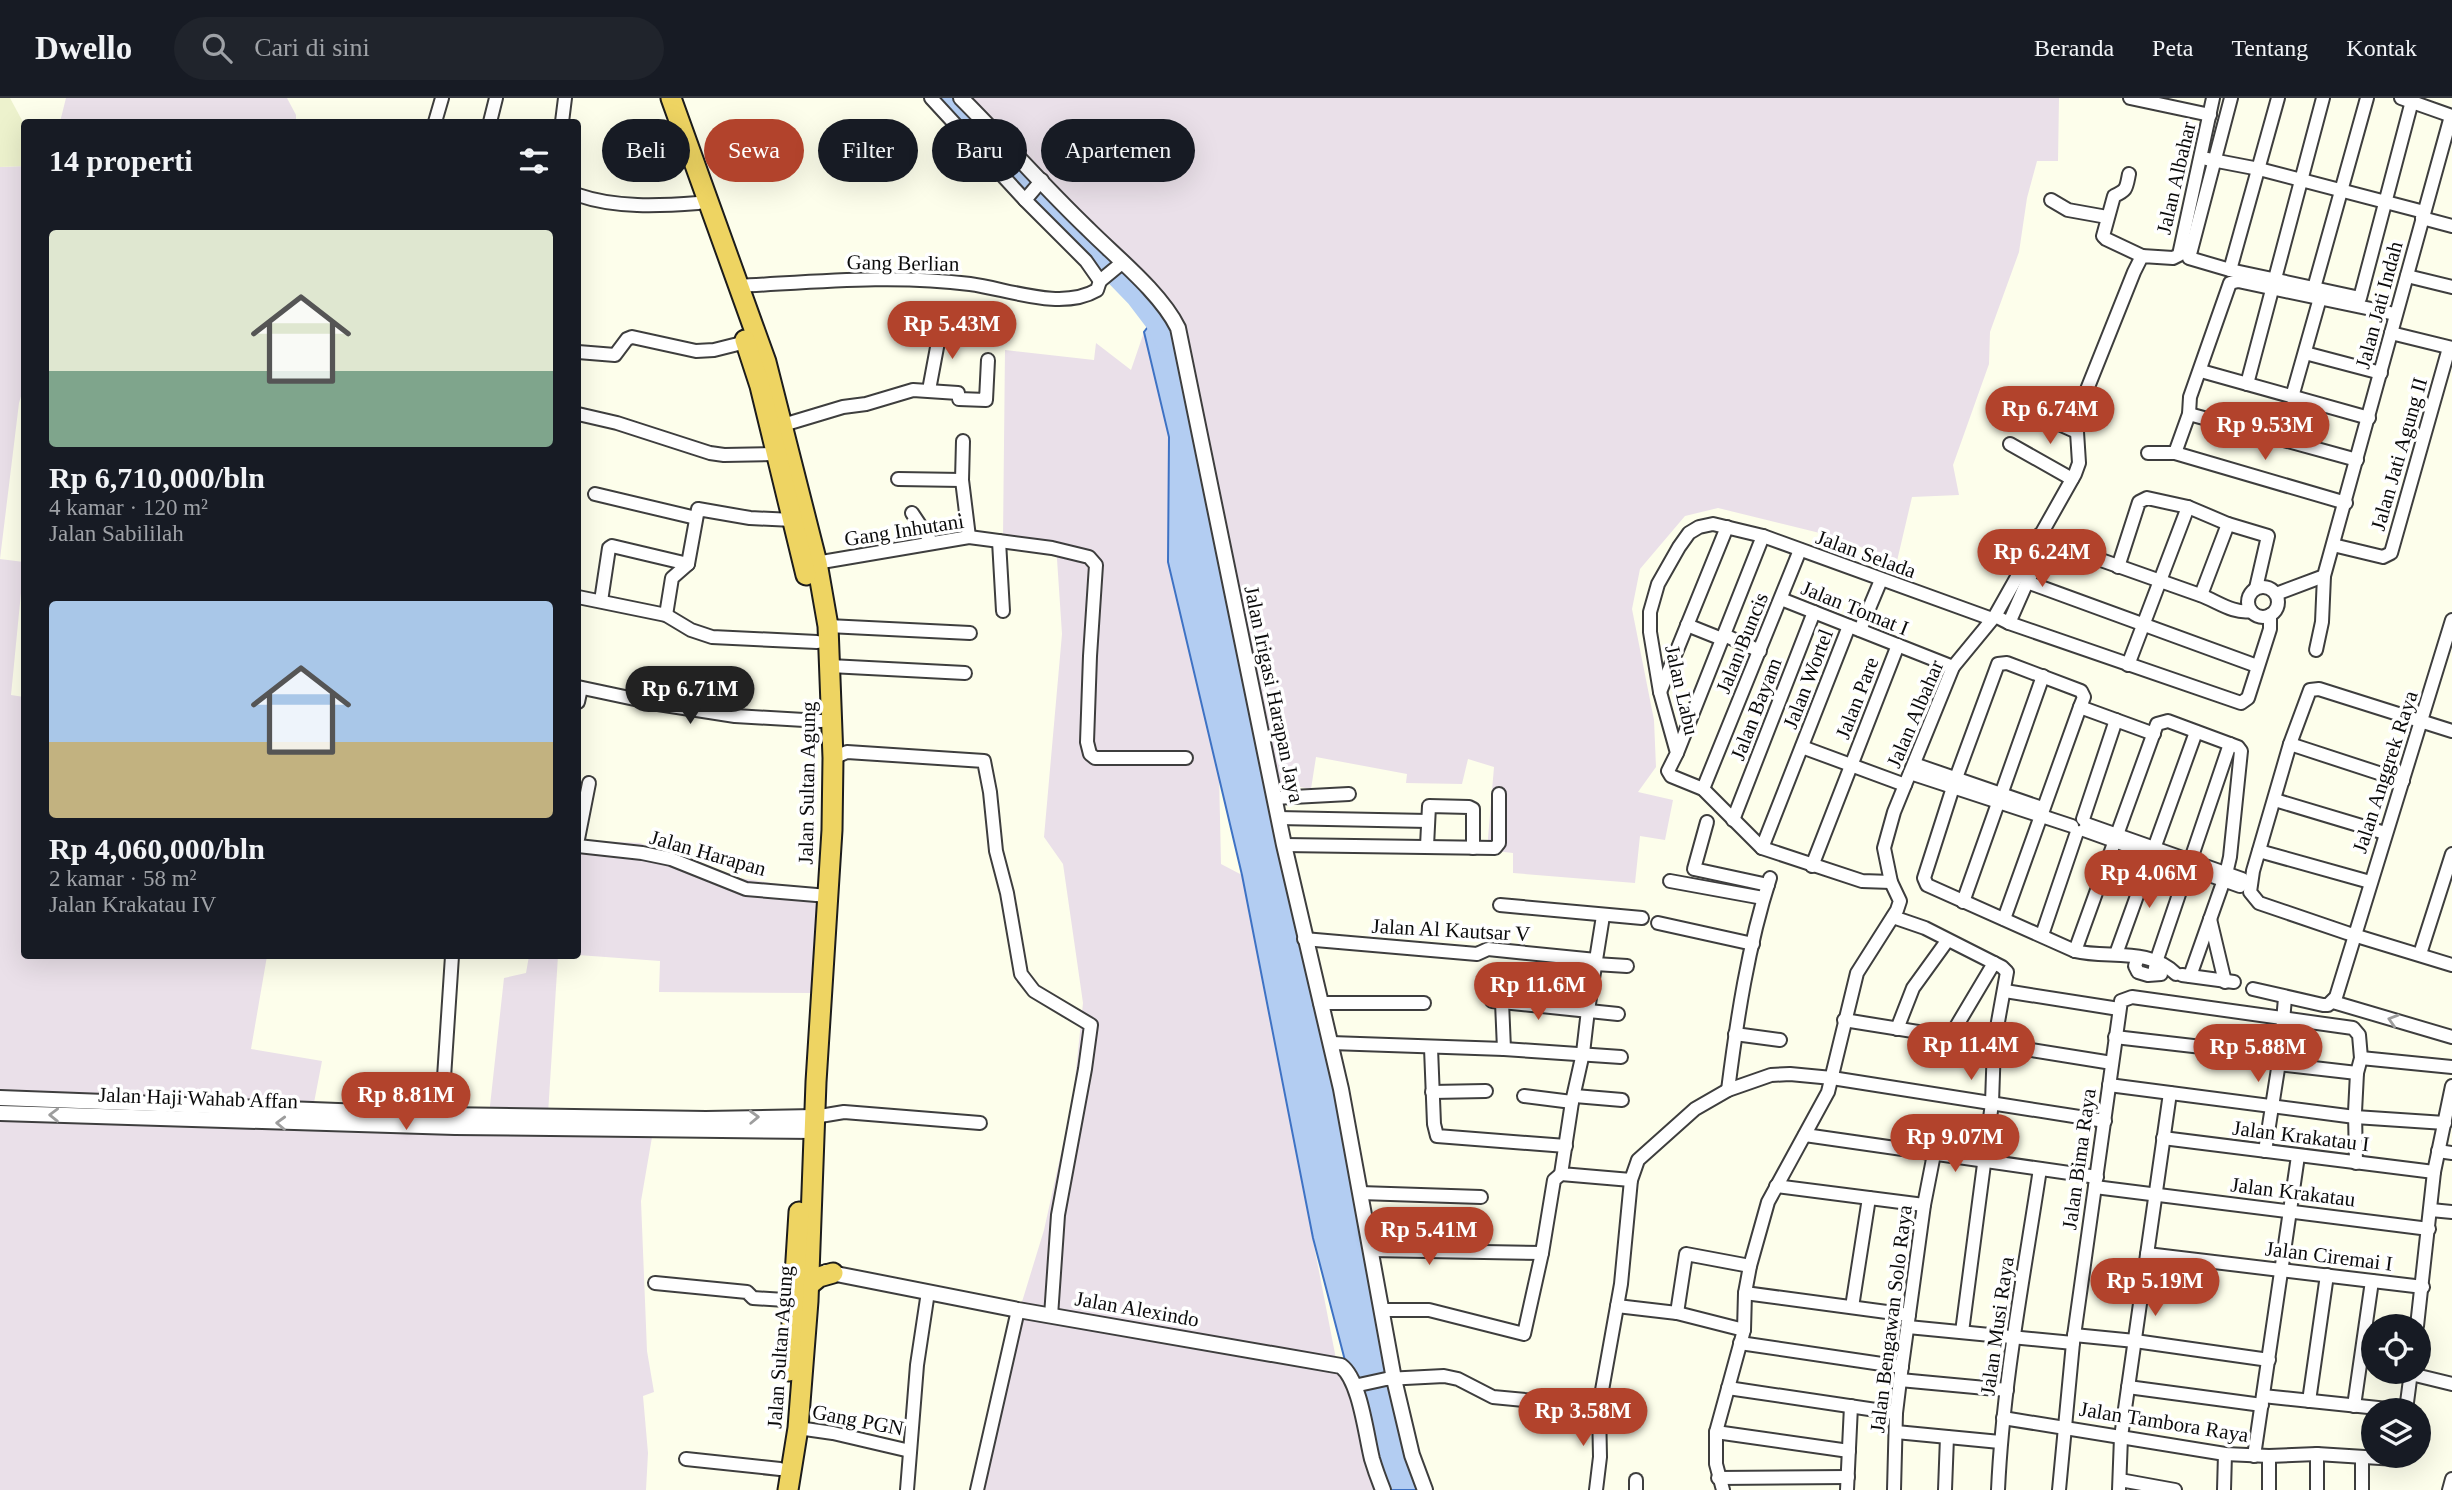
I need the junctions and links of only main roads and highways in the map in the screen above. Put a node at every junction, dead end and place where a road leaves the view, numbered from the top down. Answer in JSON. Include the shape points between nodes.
{"nodes":[{"id":1,"x":661,"y":98,"type":"edge"},
{"id":2,"x":671,"y":98,"type":"edge"},
{"id":3,"x":811,"y":564,"type":"junction"},
{"id":4,"x":822,"y":634,"type":"junction"},
{"id":5,"x":822,"y":897,"type":"junction"},
{"id":6,"x":833,"y":1273,"type":"road end"},
{"id":7,"x":804,"y":1281,"type":"junction"},
{"id":8,"x":776,"y":1490,"type":"edge"},
{"id":9,"x":788,"y":1490,"type":"edge"}],
"edges":[{"from":1,"to":3,"type":"highway","name":"Jalan Sultan Agung","via":[[746,342],[793,520]]},
{"from":2,"to":3,"type":"highway","name":"Jalan Sultan Agung","via":[[766,362]]},
{"from":3,"to":4,"type":"highway","name":"Jalan Sultan Agung"},
{"from":4,"to":5,"type":"highway","name":"Jalan Sultan Agung"},
{"from":4,"to":5,"type":"highway","name":"Jalan Sultan Agung","via":[[830,666],[833,758]]},
{"from":5,"to":7,"type":"highway","name":"Jalan Sultan Agung"},
{"from":6,"to":7,"type":"highway"},
{"from":7,"to":8,"type":"highway","name":"Jalan Sultan Agung"},
{"from":7,"to":9,"type":"highway","name":"Jalan Sultan Agung","via":[[798,1428]]}]}
